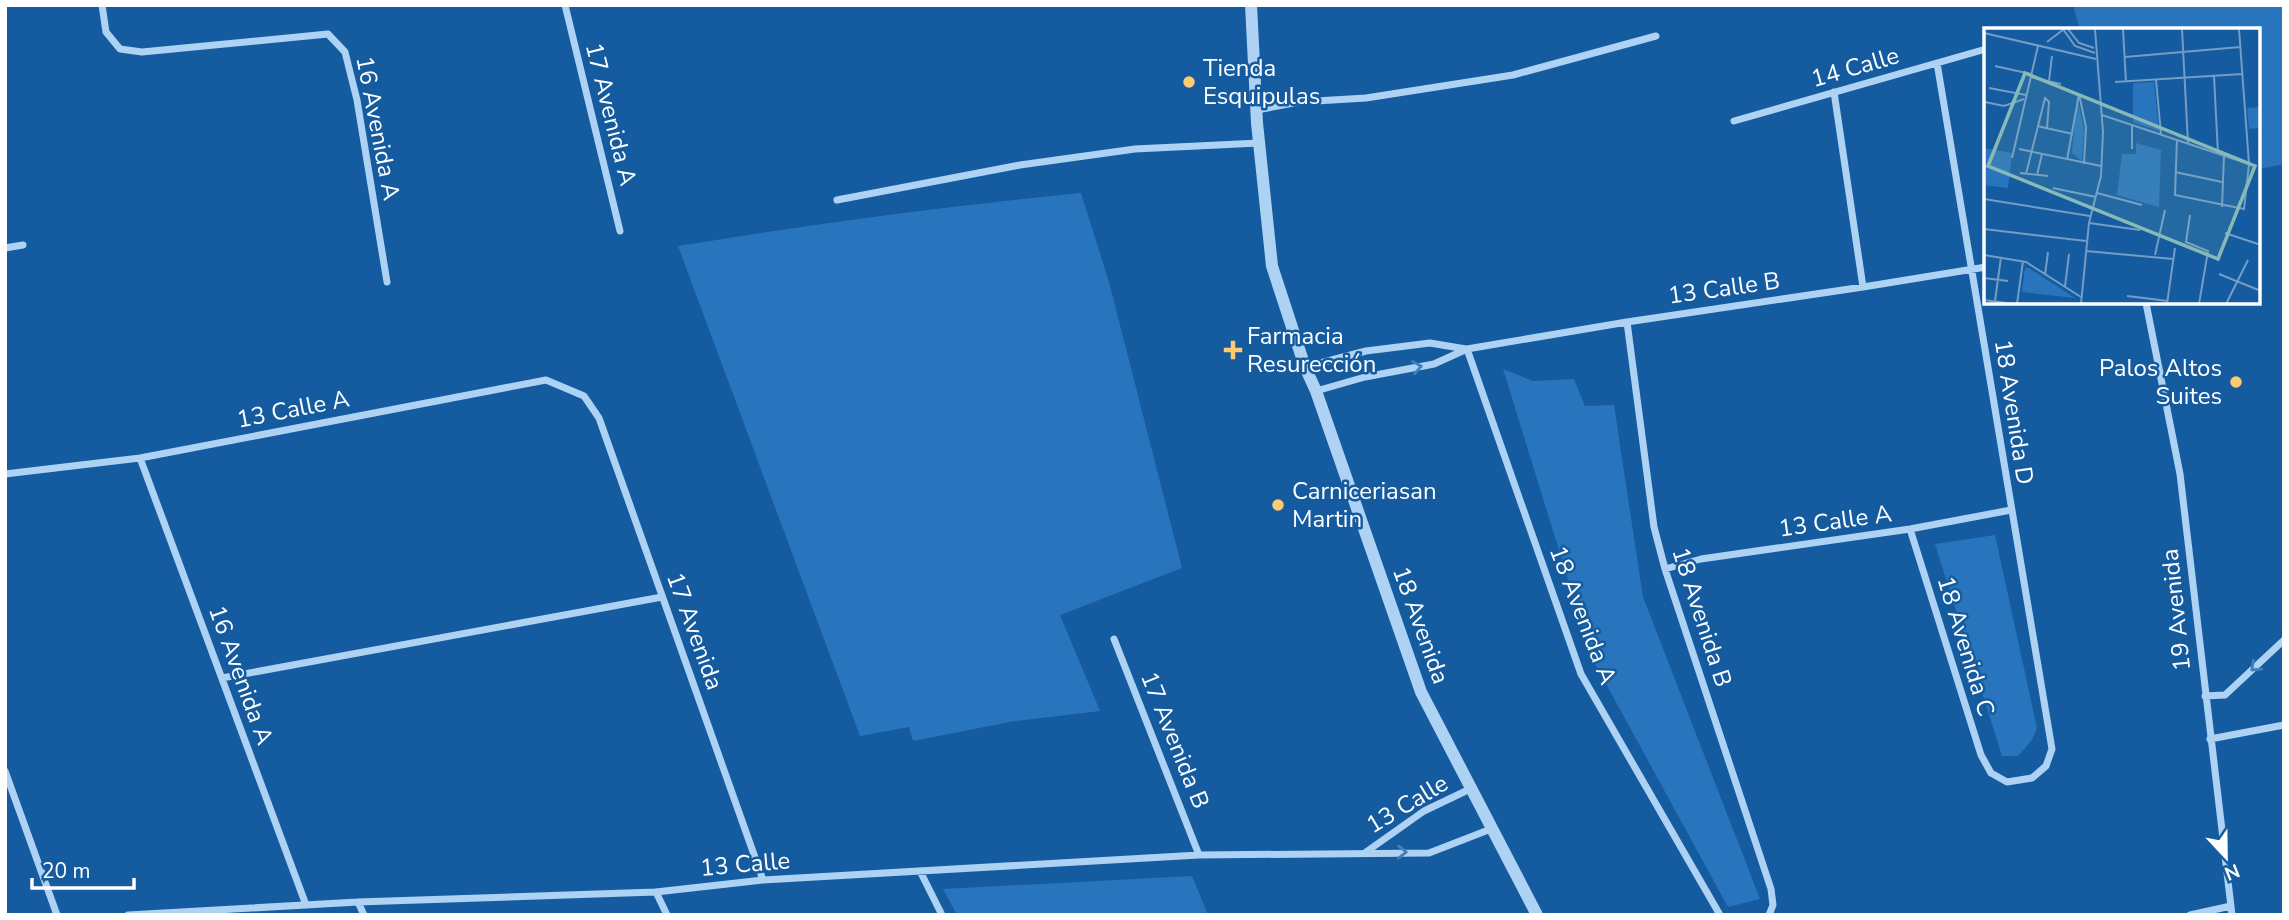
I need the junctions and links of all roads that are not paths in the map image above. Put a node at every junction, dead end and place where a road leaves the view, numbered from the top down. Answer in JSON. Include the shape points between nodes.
{"nodes":[{"id":1,"x":102,"y":5,"type":"edge"},
{"id":2,"x":565,"y":5,"type":"edge"},
{"id":3,"x":1251,"y":5,"type":"edge"},
{"id":4,"x":1656,"y":36,"type":"dead end"},
{"id":5,"x":1984,"y":50,"type":"edge"},
{"id":6,"x":1937,"y":63,"type":"junction"},
{"id":7,"x":1835,"y":92,"type":"junction"},
{"id":8,"x":1257,"y":110,"type":"junction"},
{"id":9,"x":1734,"y":121,"type":"dead end"},
{"id":10,"x":1259,"y":143,"type":"junction"},
{"id":11,"x":838,"y":200,"type":"dead end"},
{"id":12,"x":620,"y":231,"type":"dead end"},
{"id":13,"x":23,"y":245,"type":"dead end"},
{"id":14,"x":5,"y":248,"type":"edge"},
{"id":15,"x":1984,"y":267,"type":"edge"},
{"id":16,"x":1971,"y":270,"type":"junction"},
{"id":17,"x":387,"y":282,"type":"dead end"},
{"id":18,"x":1863,"y":287,"type":"junction"},
{"id":19,"x":2146,"y":304,"type":"edge"},
{"id":20,"x":1626,"y":322,"type":"junction"},
{"id":21,"x":1467,"y":349,"type":"junction"},
{"id":22,"x":1306,"y":367,"type":"junction"},
{"id":23,"x":1316,"y":391,"type":"junction"},
{"id":24,"x":584,"y":397,"type":"joint"},
{"id":25,"x":140,"y":458,"type":"junction"},
{"id":26,"x":5,"y":474,"type":"edge"},
{"id":27,"x":2011,"y":510,"type":"junction"},
{"id":28,"x":1910,"y":529,"type":"junction"},
{"id":29,"x":1665,"y":569,"type":"junction"},
{"id":30,"x":662,"y":597,"type":"junction"},
{"id":31,"x":1114,"y":639,"type":"dead end"},
{"id":32,"x":2284,"y":640,"type":"edge"},
{"id":33,"x":222,"y":678,"type":"junction"},
{"id":34,"x":2205,"y":696,"type":"junction"},
{"id":35,"x":2284,"y":725,"type":"edge"},
{"id":36,"x":2210,"y":739,"type":"junction"},
{"id":37,"x":5,"y":771,"type":"edge"},
{"id":38,"x":1991,"y":772,"type":"joint"},
{"id":39,"x":1470,"y":789,"type":"junction"},
{"id":40,"x":1491,"y":829,"type":"junction"},
{"id":41,"x":1365,"y":852,"type":"junction"},
{"id":42,"x":1199,"y":855,"type":"junction"},
{"id":43,"x":920,"y":871,"type":"junction"},
{"id":44,"x":763,"y":880,"type":"junction"},
{"id":45,"x":656,"y":892,"type":"junction"},
{"id":46,"x":358,"y":902,"type":"junction"},
{"id":47,"x":306,"y":905,"type":"junction"},
{"id":48,"x":2231,"y":911,"type":"edge"},
{"id":49,"x":57,"y":915,"type":"edge"},
{"id":50,"x":128,"y":915,"type":"edge"},
{"id":51,"x":364,"y":915,"type":"edge"},
{"id":52,"x":667,"y":915,"type":"edge"},
{"id":53,"x":942,"y":915,"type":"edge"},
{"id":54,"x":1537,"y":915,"type":"edge"},
{"id":55,"x":1720,"y":915,"type":"edge"},
{"id":56,"x":1769,"y":915,"type":"edge"},
{"id":57,"x":2190,"y":915,"type":"edge"}],
"edges":[{"from":1,"to":17,"type":"street","name":"16 Avenida A","via":[[106,32],[120,49],[131,51],[328,34],[345,52],[357,100]]},
{"from":2,"to":12,"type":"street","name":"17 Avenida A"},
{"from":3,"to":8,"type":"street","name":"18 Avenida"},
{"from":4,"to":8,"type":"street","via":[[1513,75]]},
{"from":5,"to":6,"type":"street","name":"14 Calle"},
{"from":6,"to":7,"type":"street","name":"14 Calle"},
{"from":6,"to":16,"type":"street","name":"18 Avenida D"},
{"from":7,"to":9,"type":"street","name":"14 Calle"},
{"from":7,"to":18,"type":"street"},
{"from":8,"to":10,"type":"street","name":"18 Avenida"},
{"from":10,"to":11,"type":"street","via":[[1135,149],[1020,164]]},
{"from":10,"to":22,"type":"street","name":"18 Avenida","via":[[1272,266]]},
{"from":13,"to":14,"type":"street"},
{"from":15,"to":16,"type":"street","name":"13 Calle B"},
{"from":16,"to":18,"type":"street","name":"13 Calle B"},
{"from":16,"to":27,"type":"street","name":"18 Avenida D"},
{"from":18,"to":20,"type":"street","name":"13 Calle B"},
{"from":19,"to":34,"type":"street","name":"19 Avenida","via":[[2180,474]]},
{"from":20,"to":21,"type":"street","name":"13 Calle B"},
{"from":20,"to":29,"type":"street","name":"18 Avenida B","via":[[1654,527]]},
{"from":21,"to":22,"type":"street","name":"13 Calle B","via":[[1430,343],[1366,351]]},
{"from":23,"to":21,"type":"street","name":"13 Calle B","one_way":true,"via":[[1434,364]]},
{"from":21,"to":55,"type":"street","name":"18 Avenida A","via":[[1581,674]]},
{"from":22,"to":23,"type":"street","name":"18 Avenida"},
{"from":23,"to":39,"type":"street","name":"18 Avenida","via":[[1421,692]]},
{"from":24,"to":25,"type":"street","name":"13 Calle A","via":[[546,380]]},
{"from":24,"to":30,"type":"street","name":"17 Avenida","via":[[599,418]]},
{"from":25,"to":26,"type":"street","name":"13 Calle A"},
{"from":25,"to":33,"type":"street","name":"16 Avenida A"},
{"from":27,"to":28,"type":"street","name":"13 Calle A"},
{"from":27,"to":38,"type":"street","name":"18 Avenida D","via":[[2052,749],[2046,766],[2032,778],[2007,782]]},
{"from":28,"to":29,"type":"street","name":"13 Calle A","via":[[1701,559]]},
{"from":28,"to":38,"type":"street","name":"18 Avenida C","via":[[1981,755]]},
{"from":29,"to":56,"type":"street","name":"18 Avenida B","via":[[1771,889]]},
{"from":30,"to":33,"type":"street"},
{"from":30,"to":44,"type":"street","name":"17 Avenida"},
{"from":31,"to":42,"type":"street","name":"17 Avenida B"},
{"from":32,"to":34,"type":"street","one_way":true,"via":[[2225,695]]},
{"from":33,"to":47,"type":"street","name":"16 Avenida A"},
{"from":34,"to":36,"type":"street","name":"19 Avenida"},
{"from":35,"to":36,"type":"street"},
{"from":36,"to":48,"type":"street","name":"19 Avenida"},
{"from":37,"to":49,"type":"street"},
{"from":39,"to":40,"type":"street","name":"18 Avenida"},
{"from":39,"to":41,"type":"street","name":"13 Calle","via":[[1424,811]]},
{"from":41,"to":40,"type":"street","name":"13 Calle","one_way":true,"via":[[1429,852]]},
{"from":40,"to":54,"type":"street","name":"18 Avenida"},
{"from":41,"to":42,"type":"street","name":"13 Calle"},
{"from":42,"to":43,"type":"street","name":"13 Calle"},
{"from":43,"to":44,"type":"street","name":"13 Calle"},
{"from":43,"to":53,"type":"street"},
{"from":44,"to":45,"type":"street","name":"13 Calle"},
{"from":45,"to":46,"type":"street","name":"13 Calle"},
{"from":45,"to":52,"type":"street"},
{"from":46,"to":47,"type":"street","name":"13 Calle"},
{"from":46,"to":51,"type":"street"},
{"from":47,"to":50,"type":"street","name":"13 Calle"},
{"from":48,"to":57,"type":"street"}]}
